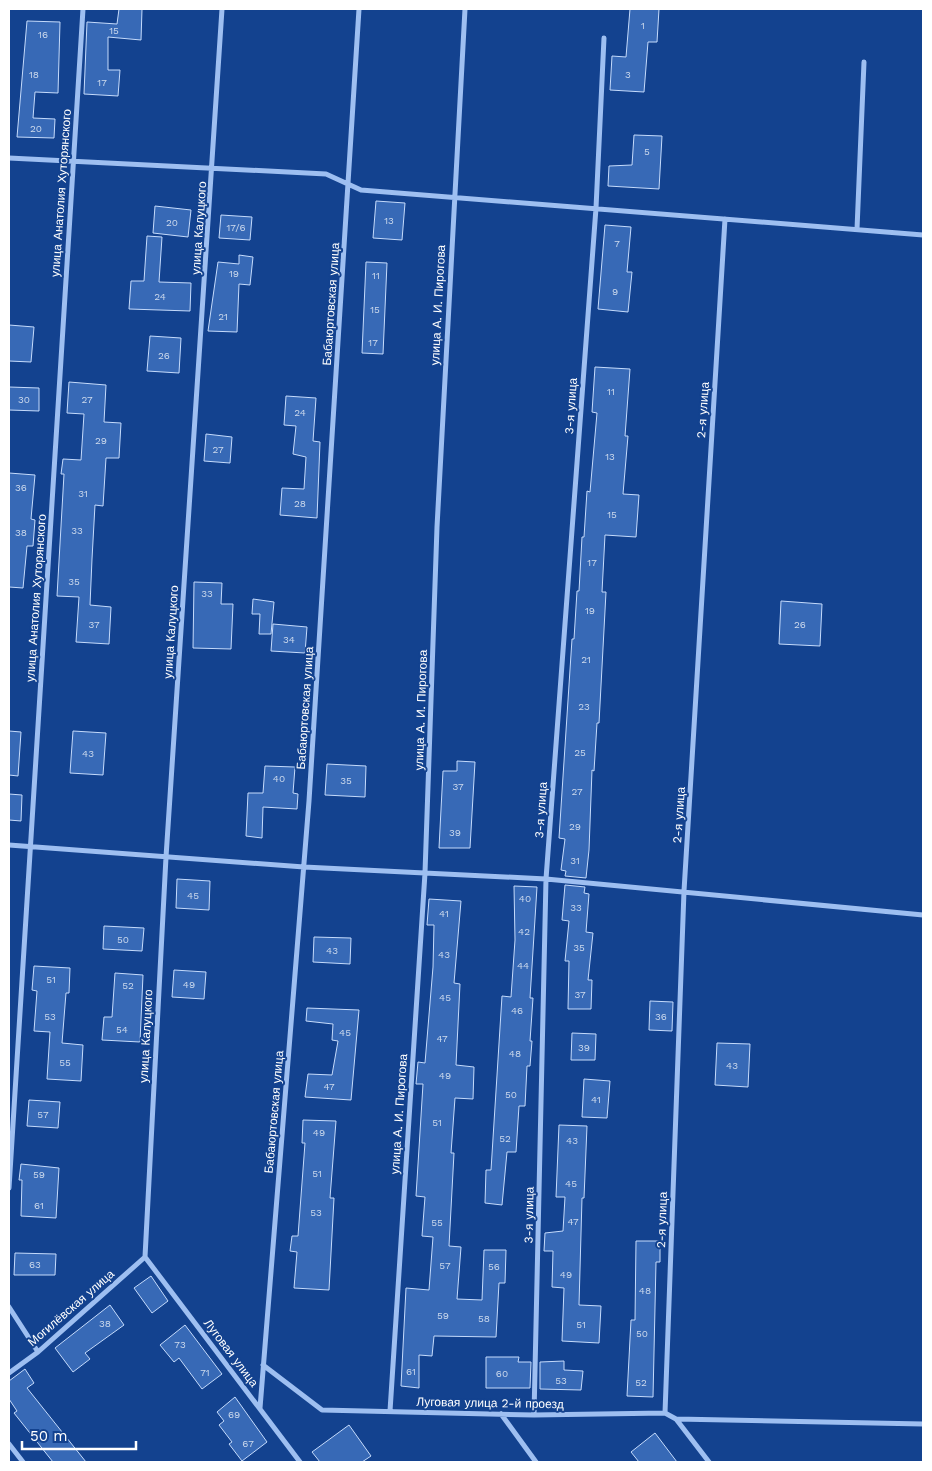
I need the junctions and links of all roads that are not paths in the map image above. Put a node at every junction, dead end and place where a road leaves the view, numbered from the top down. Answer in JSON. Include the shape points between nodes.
{"nodes":[{"id":1,"x":83,"y":9,"type":"edge"},
{"id":2,"x":222,"y":9,"type":"edge"},
{"id":3,"x":359,"y":9,"type":"edge"},
{"id":4,"x":465,"y":9,"type":"edge"},
{"id":5,"x":604,"y":38,"type":"dead end"},
{"id":6,"x":864,"y":62,"type":"dead end"},
{"id":7,"x":9,"y":158,"type":"edge"},
{"id":8,"x":73,"y":161,"type":"junction"},
{"id":9,"x":213,"y":168,"type":"junction"},
{"id":10,"x":348,"y":184,"type":"junction"},
{"id":11,"x":454,"y":197,"type":"junction"},
{"id":12,"x":596,"y":208,"type":"junction"},
{"id":13,"x":725,"y":218,"type":"junction"},
{"id":14,"x":857,"y":229,"type":"junction"},
{"id":15,"x":923,"y":235,"type":"edge"},
{"id":16,"x":9,"y":845,"type":"edge"},
{"id":17,"x":30,"y":846,"type":"junction"},
{"id":18,"x":166,"y":858,"type":"junction"},
{"id":19,"x":304,"y":867,"type":"junction"},
{"id":20,"x":425,"y":873,"type":"junction"},
{"id":21,"x":546,"y":879,"type":"junction"},
{"id":22,"x":684,"y":891,"type":"junction"},
{"id":23,"x":923,"y":915,"type":"edge"},
{"id":24,"x":9,"y":1188,"type":"edge"},
{"id":25,"x":144,"y":1257,"type":"junction"},
{"id":26,"x":9,"y":1307,"type":"edge"},
{"id":27,"x":38,"y":1352,"type":"junction"},
{"id":28,"x":263,"y":1365,"type":"junction"},
{"id":29,"x":9,"y":1373,"type":"edge"},
{"id":30,"x":260,"y":1408,"type":"junction"},
{"id":31,"x":390,"y":1411,"type":"junction"},
{"id":32,"x":665,"y":1413,"type":"junction"},
{"id":33,"x":501,"y":1414,"type":"junction"},
{"id":34,"x":534,"y":1415,"type":"junction"},
{"id":35,"x":676,"y":1419,"type":"junction"},
{"id":36,"x":923,"y":1424,"type":"edge"},
{"id":37,"x":9,"y":1444,"type":"edge"},
{"id":38,"x":23,"y":1462,"type":"edge"},
{"id":39,"x":300,"y":1462,"type":"edge"},
{"id":40,"x":536,"y":1462,"type":"edge"},
{"id":41,"x":709,"y":1462,"type":"edge"}],
"edges":[{"from":1,"to":8,"type":"street","name":"улица Анатолия Хуторянского"},
{"from":2,"to":9,"type":"street","name":"улица Калуцкого"},
{"from":3,"to":10,"type":"street","name":"Бабаюртовская улица"},
{"from":4,"to":11,"type":"street","name":"улица А. И. Пирогова"},
{"from":5,"to":12,"type":"street","name":"3-я улица"},
{"from":6,"to":14,"type":"street"},
{"from":7,"to":8,"type":"street"},
{"from":8,"to":9,"type":"street"},
{"from":8,"to":17,"type":"street","name":"улица Анатолия Хуторянского"},
{"from":9,"to":10,"type":"street","via":[[326,174]]},
{"from":9,"to":18,"type":"street","name":"улица Калуцкого"},
{"from":10,"to":11,"type":"street","via":[[361,190]]},
{"from":10,"to":19,"type":"street","name":"Бабаюртовская улица"},
{"from":11,"to":12,"type":"street"},
{"from":11,"to":20,"type":"street","name":"улица А. И. Пирогова","via":[[437,527]]},
{"from":12,"to":13,"type":"street"},
{"from":12,"to":21,"type":"street","name":"3-я улица"},
{"from":13,"to":14,"type":"street"},
{"from":13,"to":22,"type":"street","name":"2-я улица"},
{"from":14,"to":15,"type":"street"},
{"from":16,"to":17,"type":"street"},
{"from":17,"to":18,"type":"street"},
{"from":17,"to":24,"type":"street","name":"улица Анатолия Хуторянского"},
{"from":18,"to":19,"type":"street"},
{"from":18,"to":25,"type":"street","name":"улица Калуцкого"},
{"from":19,"to":20,"type":"street"},
{"from":19,"to":28,"type":"street","name":"Бабаюртовская улица"},
{"from":20,"to":21,"type":"street"},
{"from":20,"to":31,"type":"street","name":"улица А. И. Пирогова"},
{"from":21,"to":22,"type":"street"},
{"from":21,"to":34,"type":"street","name":"3-я улица"},
{"from":22,"to":23,"type":"street"},
{"from":22,"to":32,"type":"street","name":"2-я улица"},
{"from":25,"to":27,"type":"street","name":"Могилёвская улица"},
{"from":25,"to":30,"type":"street","name":"Луговая улица"},
{"from":26,"to":27,"type":"street"},
{"from":27,"to":29,"type":"street","name":"Могилёвская улица"},
{"from":28,"to":30,"type":"street","name":"Бабаюртовская улица"},
{"from":28,"to":31,"type":"street","name":"Луговая улица 2-й проезд","via":[[322,1410]]},
{"from":30,"to":39,"type":"street","name":"Луговая улица"},
{"from":31,"to":33,"type":"street","name":"Луговая улица 2-й проезд"},
{"from":32,"to":34,"type":"street","name":"Луговая улица 2-й проезд"},
{"from":32,"to":35,"type":"street","name":"Луговая улица 2-й проезд"},
{"from":33,"to":34,"type":"street","name":"Луговая улица 2-й проезд"},
{"from":33,"to":40,"type":"street"},
{"from":35,"to":36,"type":"street"},
{"from":35,"to":41,"type":"street","name":"Луговая улица 2-й проезд"},
{"from":37,"to":38,"type":"street"}]}
